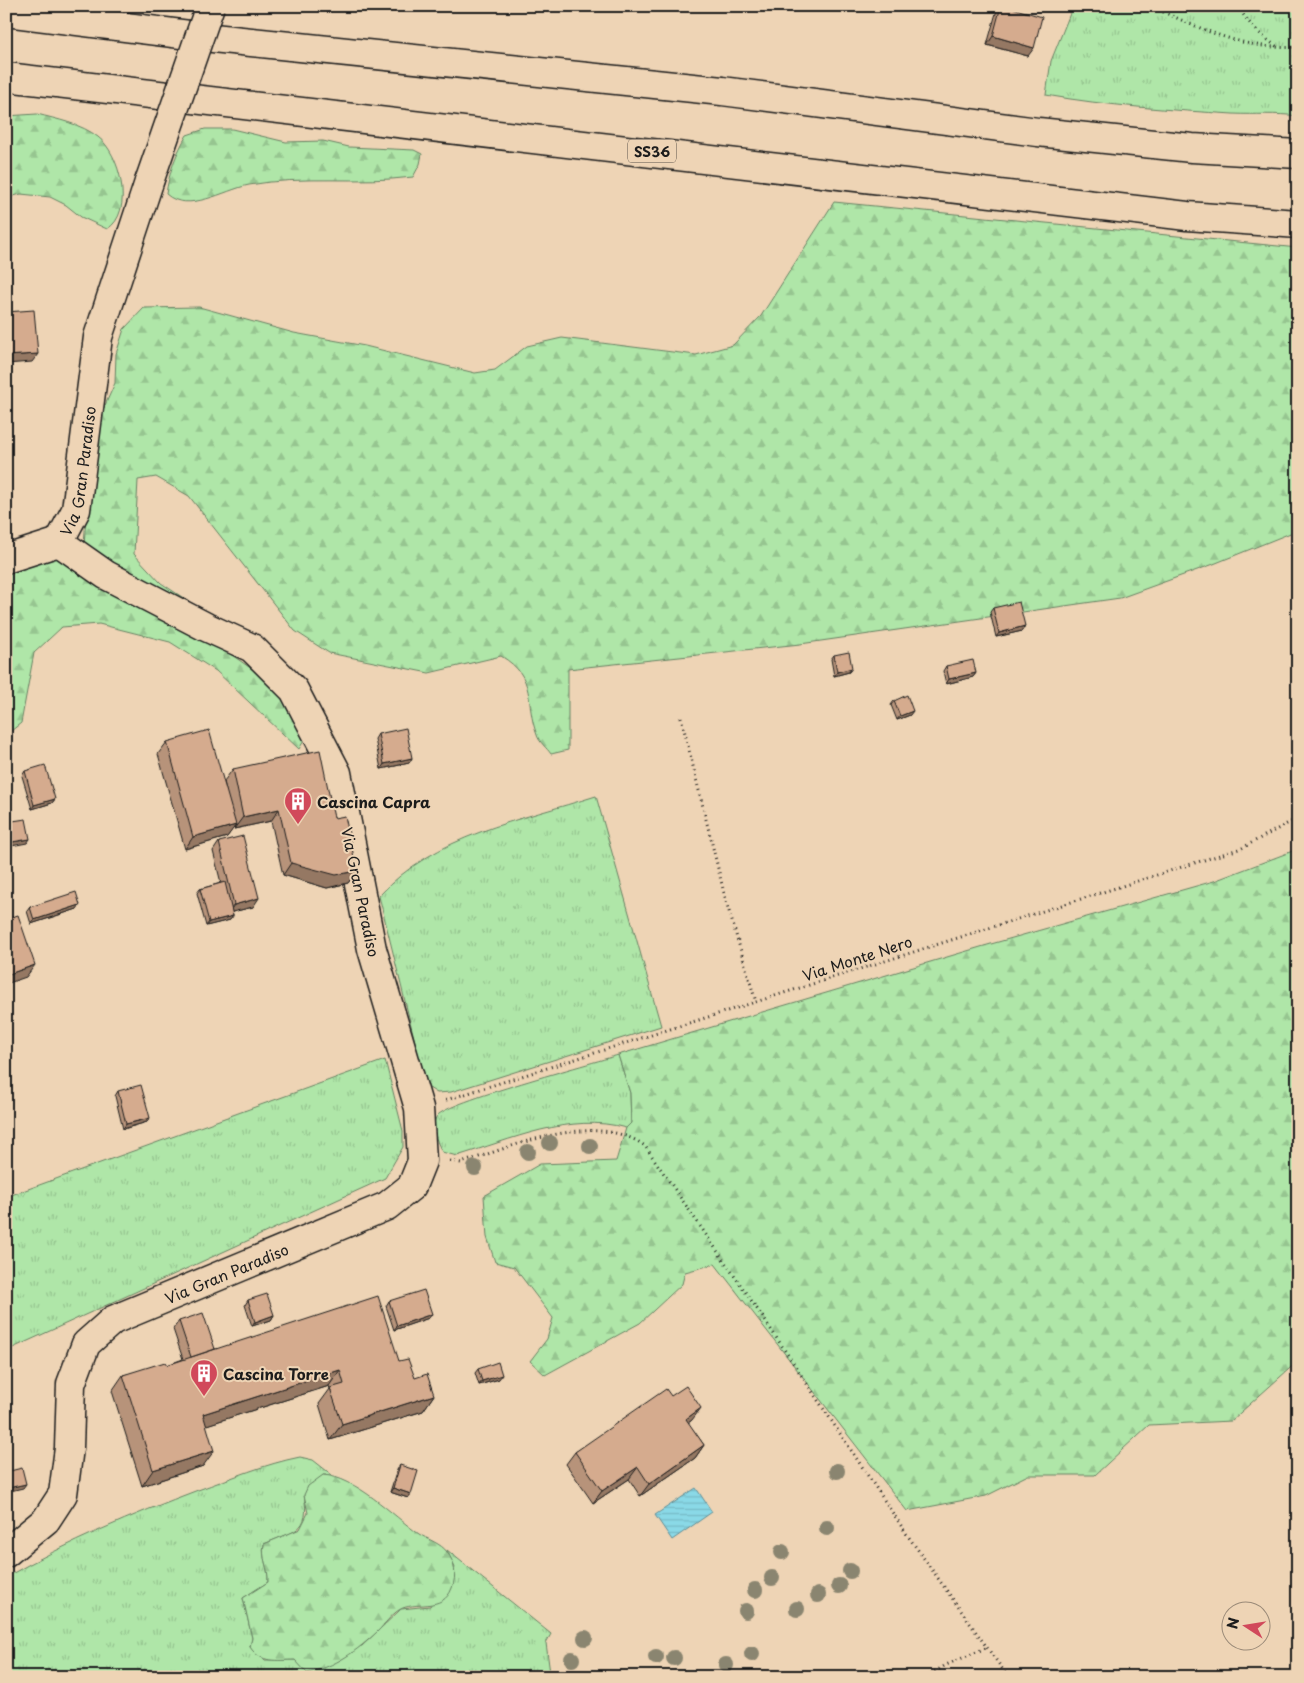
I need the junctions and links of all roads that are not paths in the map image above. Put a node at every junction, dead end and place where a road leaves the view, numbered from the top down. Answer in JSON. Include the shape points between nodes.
{"nodes":[{"id":1,"x":210,"y":6,"type":"edge"},
{"id":2,"x":6,"y":12,"type":"edge"},
{"id":3,"x":6,"y":77,"type":"edge"},
{"id":4,"x":1298,"y":154,"type":"edge"},
{"id":5,"x":1298,"y":224,"type":"edge"},
{"id":6,"x":59,"y":542,"type":"junction"},
{"id":7,"x":6,"y":559,"type":"edge"},
{"id":8,"x":6,"y":1553,"type":"edge"}],
"edges":[{"from":1,"to":6,"type":"main road","name":"Via Gran Paradiso","bridge":true,"via":[[98,337],[76,510]]},
{"from":2,"to":4,"type":"main road","via":[[213,38],[722,91],[1038,132],[1192,148]]},
{"from":3,"to":5,"type":"main road","number":"SS36","via":[[1187,216]]},
{"from":6,"to":7,"type":"main road"},
{"from":6,"to":8,"type":"main road","name":"Via Gran Paradiso","via":[[106,575],[252,648],[294,690],[337,773],[372,949],[419,1108],[422,1161],[412,1186],[387,1206],[112,1320],[86,1344],[71,1384],[70,1448],[63,1494],[46,1520]]}]}
